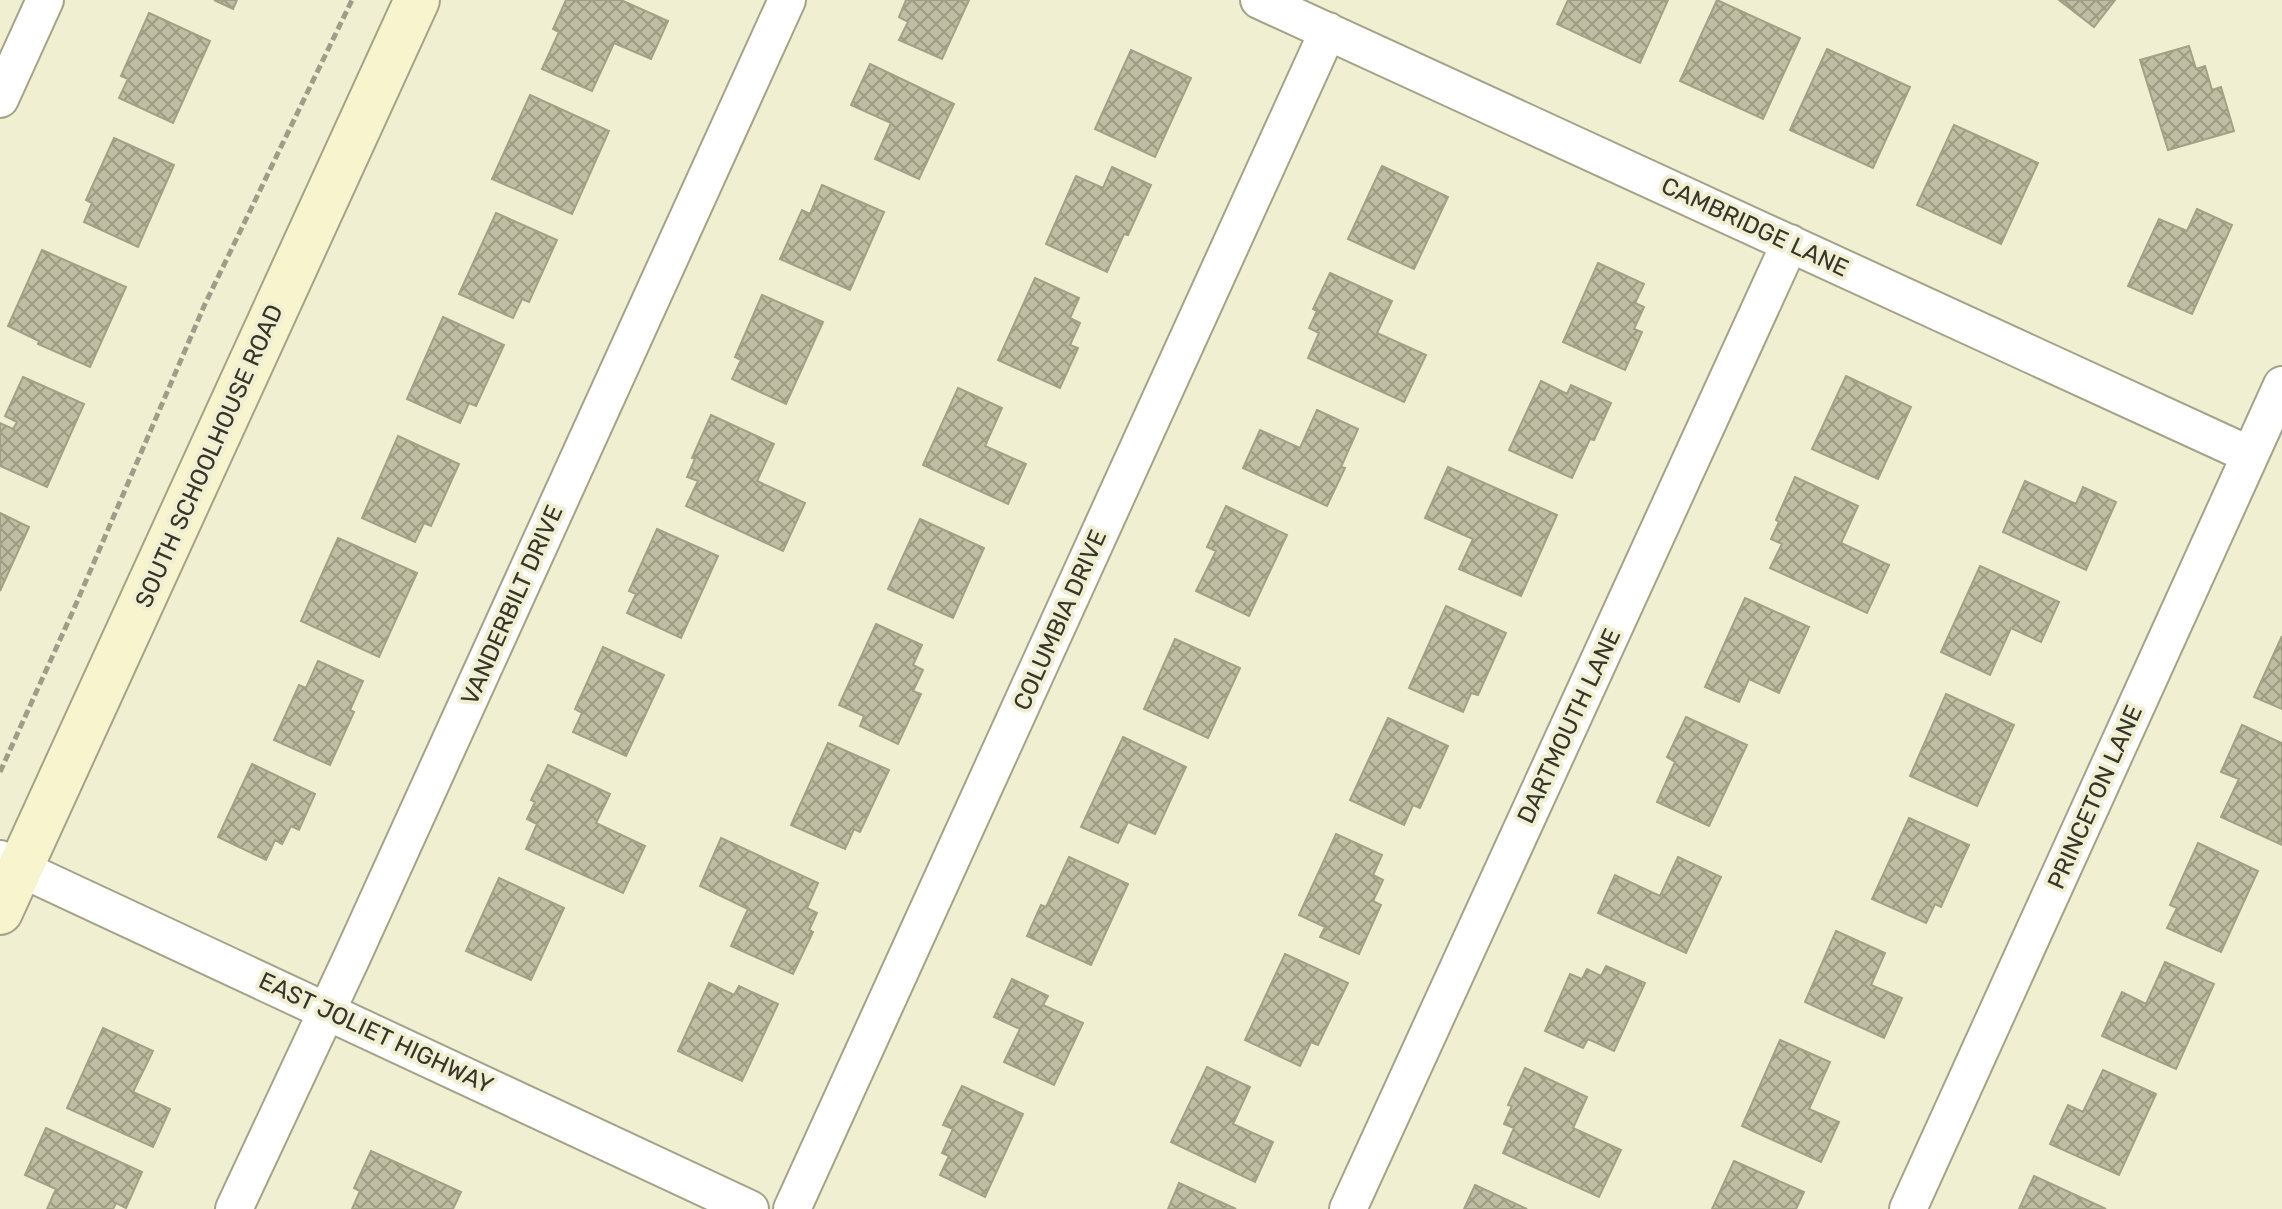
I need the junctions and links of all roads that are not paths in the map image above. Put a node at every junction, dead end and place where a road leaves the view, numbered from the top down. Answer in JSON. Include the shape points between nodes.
{"nodes":[{"id":1,"x":45,"y":0,"type":"edge"},
{"id":2,"x":417,"y":0,"type":"edge"},
{"id":3,"x":787,"y":0,"type":"edge"},
{"id":4,"x":1259,"y":0,"type":"edge"},
{"id":5,"x":1328,"y":31,"type":"junction"},
{"id":6,"x":0,"y":99,"type":"edge"},
{"id":7,"x":1790,"y":243,"type":"junction"},
{"id":8,"x":2282,"y":385,"type":"edge"},
{"id":9,"x":2250,"y":455,"type":"junction"},
{"id":10,"x":10,"y":864,"type":"edge"},
{"id":11,"x":0,"y":912,"type":"edge"},
{"id":12,"x":325,"y":1010,"type":"junction"},
{"id":13,"x":234,"y":1209,"type":"edge"},
{"id":14,"x":750,"y":1209,"type":"edge"},
{"id":15,"x":792,"y":1209,"type":"edge"},
{"id":16,"x":1348,"y":1209,"type":"edge"},
{"id":17,"x":1908,"y":1209,"type":"edge"}],
"edges":[{"from":1,"to":6,"type":"street"},
{"from":2,"to":10,"type":"street","name":"SOUTH SCHOOLHOUSE ROAD"},
{"from":3,"to":12,"type":"street","name":"VANDERBILT DRIVE"},
{"from":4,"to":5,"type":"street","name":"CAMBRIDGE LANE"},
{"from":5,"to":7,"type":"street","name":"CAMBRIDGE LANE"},
{"from":5,"to":15,"type":"street","name":"COLUMBIA DRIVE"},
{"from":7,"to":9,"type":"street","name":"CAMBRIDGE LANE"},
{"from":7,"to":16,"type":"street","name":"DARTMOUTH LANE"},
{"from":8,"to":9,"type":"street","name":"PRINCETON LANE"},
{"from":9,"to":17,"type":"street","name":"PRINCETON LANE"},
{"from":10,"to":11,"type":"street","name":"SOUTH SCHOOLHOUSE ROAD"},
{"from":10,"to":12,"type":"street","name":"EAST JOLIET HIGHWAY"},
{"from":12,"to":13,"type":"street","name":"VANDERBILT DRIVE"},
{"from":12,"to":14,"type":"street","name":"EAST JOLIET HIGHWAY"}]}
